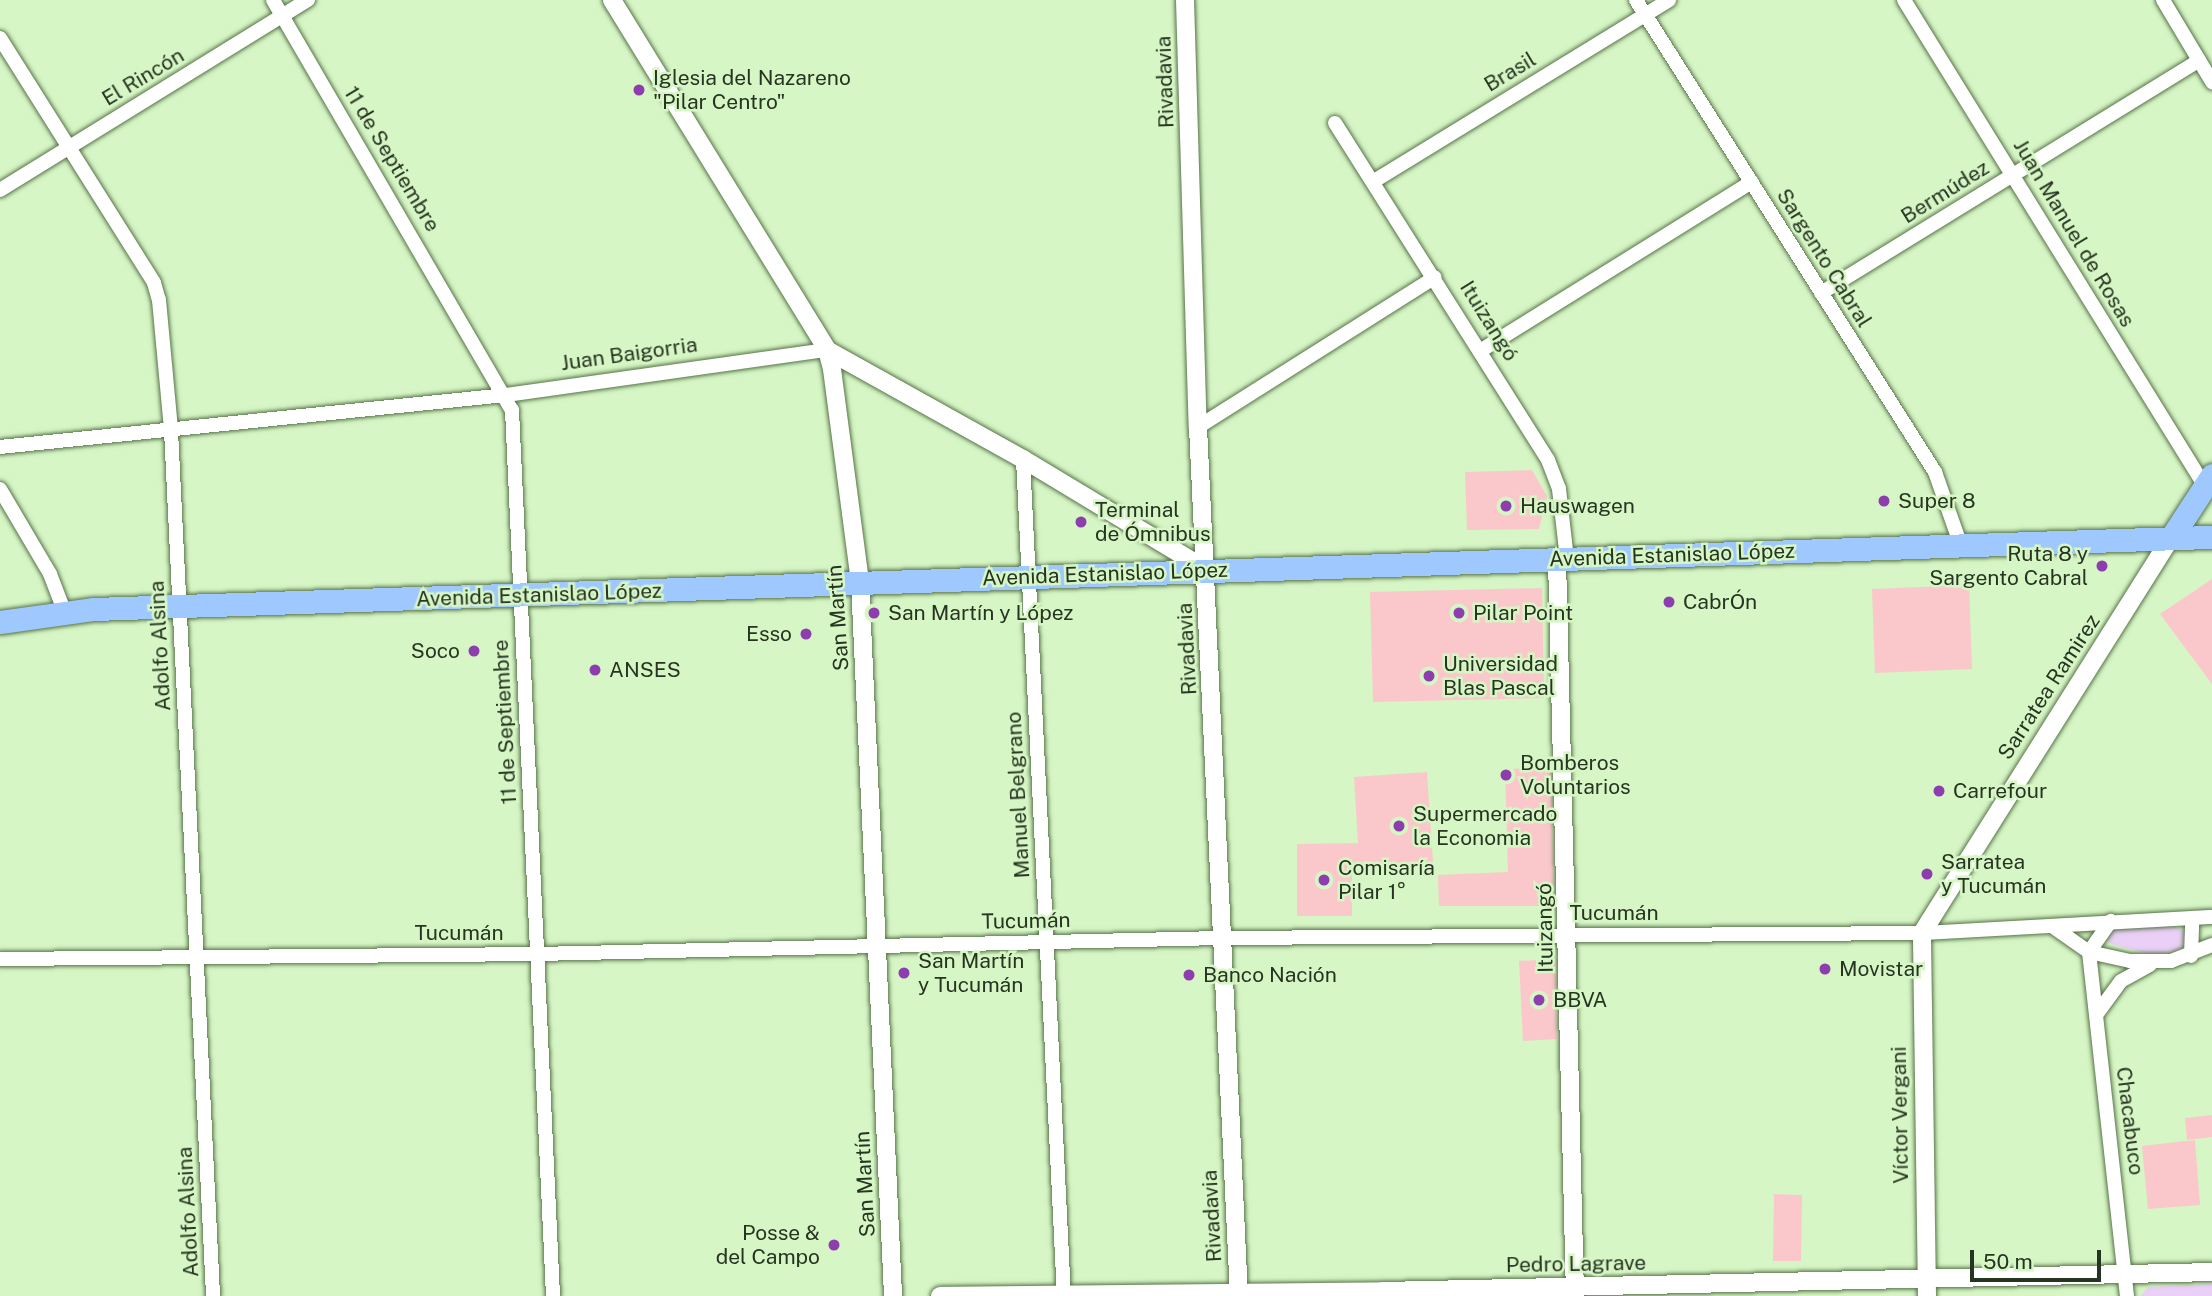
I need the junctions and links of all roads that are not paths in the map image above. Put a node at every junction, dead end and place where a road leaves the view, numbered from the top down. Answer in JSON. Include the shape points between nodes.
{"nodes":[{"id":1,"x":273,"y":0,"type":"edge"},
{"id":2,"x":308,"y":0,"type":"edge"},
{"id":3,"x":612,"y":0,"type":"edge"},
{"id":4,"x":1185,"y":0,"type":"edge"},
{"id":5,"x":1636,"y":0,"type":"edge"},
{"id":6,"x":1669,"y":0,"type":"edge"},
{"id":7,"x":1904,"y":0,"type":"edge"},
{"id":8,"x":2163,"y":0,"type":"edge"},
{"id":9,"x":1645,"y":14,"type":"junction"},
{"id":10,"x":283,"y":16,"type":"junction"},
{"id":11,"x":0,"y":38,"type":"edge"},
{"id":12,"x":2199,"y":60,"type":"junction"},
{"id":13,"x":2212,"y":82,"type":"edge"},
{"id":14,"x":1335,"y":123,"type":"dead end"},
{"id":15,"x":68,"y":146,"type":"junction"},
{"id":16,"x":2015,"y":173,"type":"junction"},
{"id":17,"x":1374,"y":181,"type":"junction"},
{"id":18,"x":1752,"y":182,"type":"junction"},
{"id":19,"x":0,"y":190,"type":"edge"},
{"id":20,"x":1435,"y":277,"type":"junction"},
{"id":21,"x":1821,"y":293,"type":"junction"},
{"id":22,"x":827,"y":350,"type":"junction"},
{"id":23,"x":1480,"y":351,"type":"junction"},
{"id":24,"x":506,"y":395,"type":"junction"},
{"id":25,"x":1198,"y":426,"type":"junction"},
{"id":26,"x":171,"y":430,"type":"junction"},
{"id":27,"x":0,"y":447,"type":"edge"},
{"id":28,"x":1023,"y":459,"type":"junction"},
{"id":29,"x":2210,"y":482,"type":"edge"},
{"id":30,"x":0,"y":489,"type":"edge"},
{"id":31,"x":2212,"y":537,"type":"edge"},
{"id":32,"x":2171,"y":538,"type":"junction"},
{"id":33,"x":1961,"y":546,"type":"junction"},
{"id":34,"x":1562,"y":559,"type":"junction"},
{"id":35,"x":1207,"y":570,"type":"junction"},
{"id":36,"x":1029,"y":578,"type":"junction"},
{"id":37,"x":860,"y":582,"type":"junction"},
{"id":38,"x":520,"y":596,"type":"junction"},
{"id":39,"x":179,"y":607,"type":"junction"},
{"id":40,"x":64,"y":611,"type":"junction"},
{"id":41,"x":0,"y":622,"type":"edge"},
{"id":42,"x":2212,"y":917,"type":"edge"},
{"id":43,"x":2192,"y":919,"type":"junction"},
{"id":44,"x":2111,"y":921,"type":"junction"},
{"id":45,"x":2052,"y":926,"type":"junction"},
{"id":46,"x":1922,"y":933,"type":"junction"},
{"id":47,"x":1568,"y":934,"type":"junction"},
{"id":48,"x":1223,"y":939,"type":"junction"},
{"id":49,"x":1046,"y":942,"type":"junction"},
{"id":50,"x":2212,"y":945,"type":"edge"},
{"id":51,"x":876,"y":946,"type":"junction"},
{"id":52,"x":2089,"y":952,"type":"junction"},
{"id":53,"x":537,"y":954,"type":"junction"},
{"id":54,"x":196,"y":956,"type":"junction"},
{"id":55,"x":2191,"y":956,"type":"junction"},
{"id":56,"x":0,"y":958,"type":"edge"},
{"id":57,"x":2153,"y":964,"type":"junction"},
{"id":58,"x":2096,"y":1015,"type":"junction"},
{"id":59,"x":2212,"y":1272,"type":"edge"},
{"id":60,"x":2127,"y":1275,"type":"junction"},
{"id":61,"x":1926,"y":1287,"type":"edge"},
{"id":62,"x":1575,"y":1292,"type":"edge"},
{"id":63,"x":1064,"y":1295,"type":"edge"},
{"id":64,"x":1239,"y":1295,"type":"edge"},
{"id":65,"x":213,"y":1296,"type":"edge"},
{"id":66,"x":553,"y":1296,"type":"edge"},
{"id":67,"x":893,"y":1296,"type":"edge"},
{"id":68,"x":940,"y":1296,"type":"edge"},
{"id":69,"x":2127,"y":1296,"type":"edge"}],
"edges":[{"from":1,"to":10,"type":"street","name":"11 de Septiembre"},
{"from":2,"to":10,"type":"street","name":"El Rincón"},
{"from":3,"to":22,"type":"street","name":"San Martín"},
{"from":4,"to":25,"type":"street","name":"Rivadavia"},
{"from":5,"to":9,"type":"street","name":"Sargento Cabral"},
{"from":6,"to":9,"type":"street","name":"Brasil"},
{"from":7,"to":16,"type":"street","name":"Juan Manuel de Rosas"},
{"from":8,"to":12,"type":"street"},
{"from":9,"to":17,"type":"street","name":"Brasil"},
{"from":9,"to":18,"type":"street","name":"Sargento Cabral"},
{"from":10,"to":15,"type":"street","name":"El Rincón"},
{"from":10,"to":24,"type":"street","name":"11 de Septiembre"},
{"from":11,"to":15,"type":"street","name":"Adolfo Alsina"},
{"from":12,"to":13,"type":"street"},
{"from":12,"to":16,"type":"street","name":"Bermúdez"},
{"from":14,"to":17,"type":"street","name":"Ituizangó"},
{"from":15,"to":19,"type":"street","name":"El Rincón"},
{"from":15,"to":26,"type":"street","name":"Adolfo Alsina","via":[[154,284]]},
{"from":16,"to":21,"type":"street","name":"Bermúdez"},
{"from":16,"to":29,"type":"street","name":"Juan Manuel de Rosas"},
{"from":17,"to":20,"type":"street","name":"Ituizangó"},
{"from":18,"to":21,"type":"street","name":"Sargento Cabral"},
{"from":18,"to":23,"type":"street"},
{"from":20,"to":23,"type":"street","name":"Ituizangó"},
{"from":20,"to":25,"type":"street"},
{"from":21,"to":33,"type":"street","name":"Sargento Cabral","via":[[1935,472]]},
{"from":22,"to":24,"type":"street","name":"Juan Baigorria"},
{"from":22,"to":28,"type":"street"},
{"from":22,"to":37,"type":"street","name":"San Martín"},
{"from":23,"to":34,"type":"street","name":"Ituizangó","via":[[1556,476]]},
{"from":24,"to":26,"type":"street","name":"Juan Baigorria"},
{"from":24,"to":38,"type":"street","name":"11 de Septiembre","via":[[514,423]]},
{"from":25,"to":35,"type":"street","name":"Rivadavia"},
{"from":26,"to":27,"type":"street","name":"Juan Baigorria"},
{"from":26,"to":39,"type":"street","name":"Adolfo Alsina"},
{"from":28,"to":35,"type":"street"},
{"from":28,"to":36,"type":"street","name":"Manuel Belgrano"},
{"from":29,"to":32,"type":"main road"},
{"from":30,"to":40,"type":"street","via":[[50,574]]},
{"from":31,"to":32,"type":"main road","name":"Avenida Estanislao López"},
{"from":32,"to":33,"type":"main road","name":"Avenida Estanislao López"},
{"from":32,"to":46,"type":"street","name":"Sarratea Ramirez"},
{"from":33,"to":34,"type":"main road","name":"Avenida Estanislao López"},
{"from":34,"to":35,"type":"main road","name":"Avenida Estanislao López"},
{"from":34,"to":47,"type":"street","name":"Ituizangó"},
{"from":35,"to":36,"type":"main road","name":"Avenida Estanislao López"},
{"from":35,"to":48,"type":"street","name":"Rivadavia"},
{"from":36,"to":37,"type":"main road","name":"Avenida Estanislao López"},
{"from":36,"to":49,"type":"street","name":"Manuel Belgrano"},
{"from":37,"to":38,"type":"main road","name":"Avenida Estanislao López"},
{"from":37,"to":51,"type":"street","name":"San Martín"},
{"from":38,"to":39,"type":"main road","name":"Avenida Estanislao López"},
{"from":38,"to":53,"type":"street","name":"11 de Septiembre"},
{"from":39,"to":40,"type":"main road","name":"Avenida Estanislao López"},
{"from":39,"to":54,"type":"street","name":"Adolfo Alsina"},
{"from":40,"to":41,"type":"main road","name":"Avenida Estanislao López"},
{"from":42,"to":43,"type":"street","name":"Tucumán"},
{"from":43,"to":44,"type":"street","name":"Tucumán"},
{"from":43,"to":55,"type":"street"},
{"from":44,"to":45,"type":"street","name":"Tucumán"},
{"from":44,"to":52,"type":"street"},
{"from":45,"to":46,"type":"street","name":"Tucumán"},
{"from":45,"to":52,"type":"street"},
{"from":46,"to":47,"type":"street","name":"Tucumán"},
{"from":46,"to":61,"type":"street","name":"Víctor Vergani"},
{"from":47,"to":48,"type":"street","name":"Tucumán"},
{"from":47,"to":62,"type":"street","name":"Ituizangó"},
{"from":48,"to":49,"type":"street","name":"Tucumán"},
{"from":48,"to":64,"type":"street","name":"Rivadavia"},
{"from":49,"to":51,"type":"street","name":"Tucumán"},
{"from":49,"to":63,"type":"street","name":"Manuel Belgrano"},
{"from":50,"to":55,"type":"street"},
{"from":51,"to":53,"type":"street","name":"Tucumán"},
{"from":51,"to":67,"type":"street","name":"San Martín"},
{"from":52,"to":57,"type":"street"},
{"from":52,"to":58,"type":"street","name":"Chacabuco"},
{"from":53,"to":54,"type":"street","name":"Tucumán"},
{"from":53,"to":66,"type":"street","name":"11 de Septiembre"},
{"from":54,"to":56,"type":"street","name":"Tucumán"},
{"from":54,"to":65,"type":"street","name":"Adolfo Alsina"},
{"from":55,"to":57,"type":"street"},
{"from":57,"to":58,"type":"street","via":[[2121,981]]},
{"from":58,"to":60,"type":"street","name":"Chacabuco"},
{"from":59,"to":60,"type":"street","name":"Pedro Lagrave"},
{"from":60,"to":61,"type":"street","name":"Pedro Lagrave"},
{"from":60,"to":69,"type":"street","name":"Chacabuco"},
{"from":61,"to":62,"type":"street","name":"Pedro Lagrave"},
{"from":62,"to":64,"type":"street","name":"Pedro Lagrave"},
{"from":63,"to":64,"type":"street","name":"Pedro Lagrave"},
{"from":63,"to":68,"type":"street","name":"Pedro Lagrave"}]}
